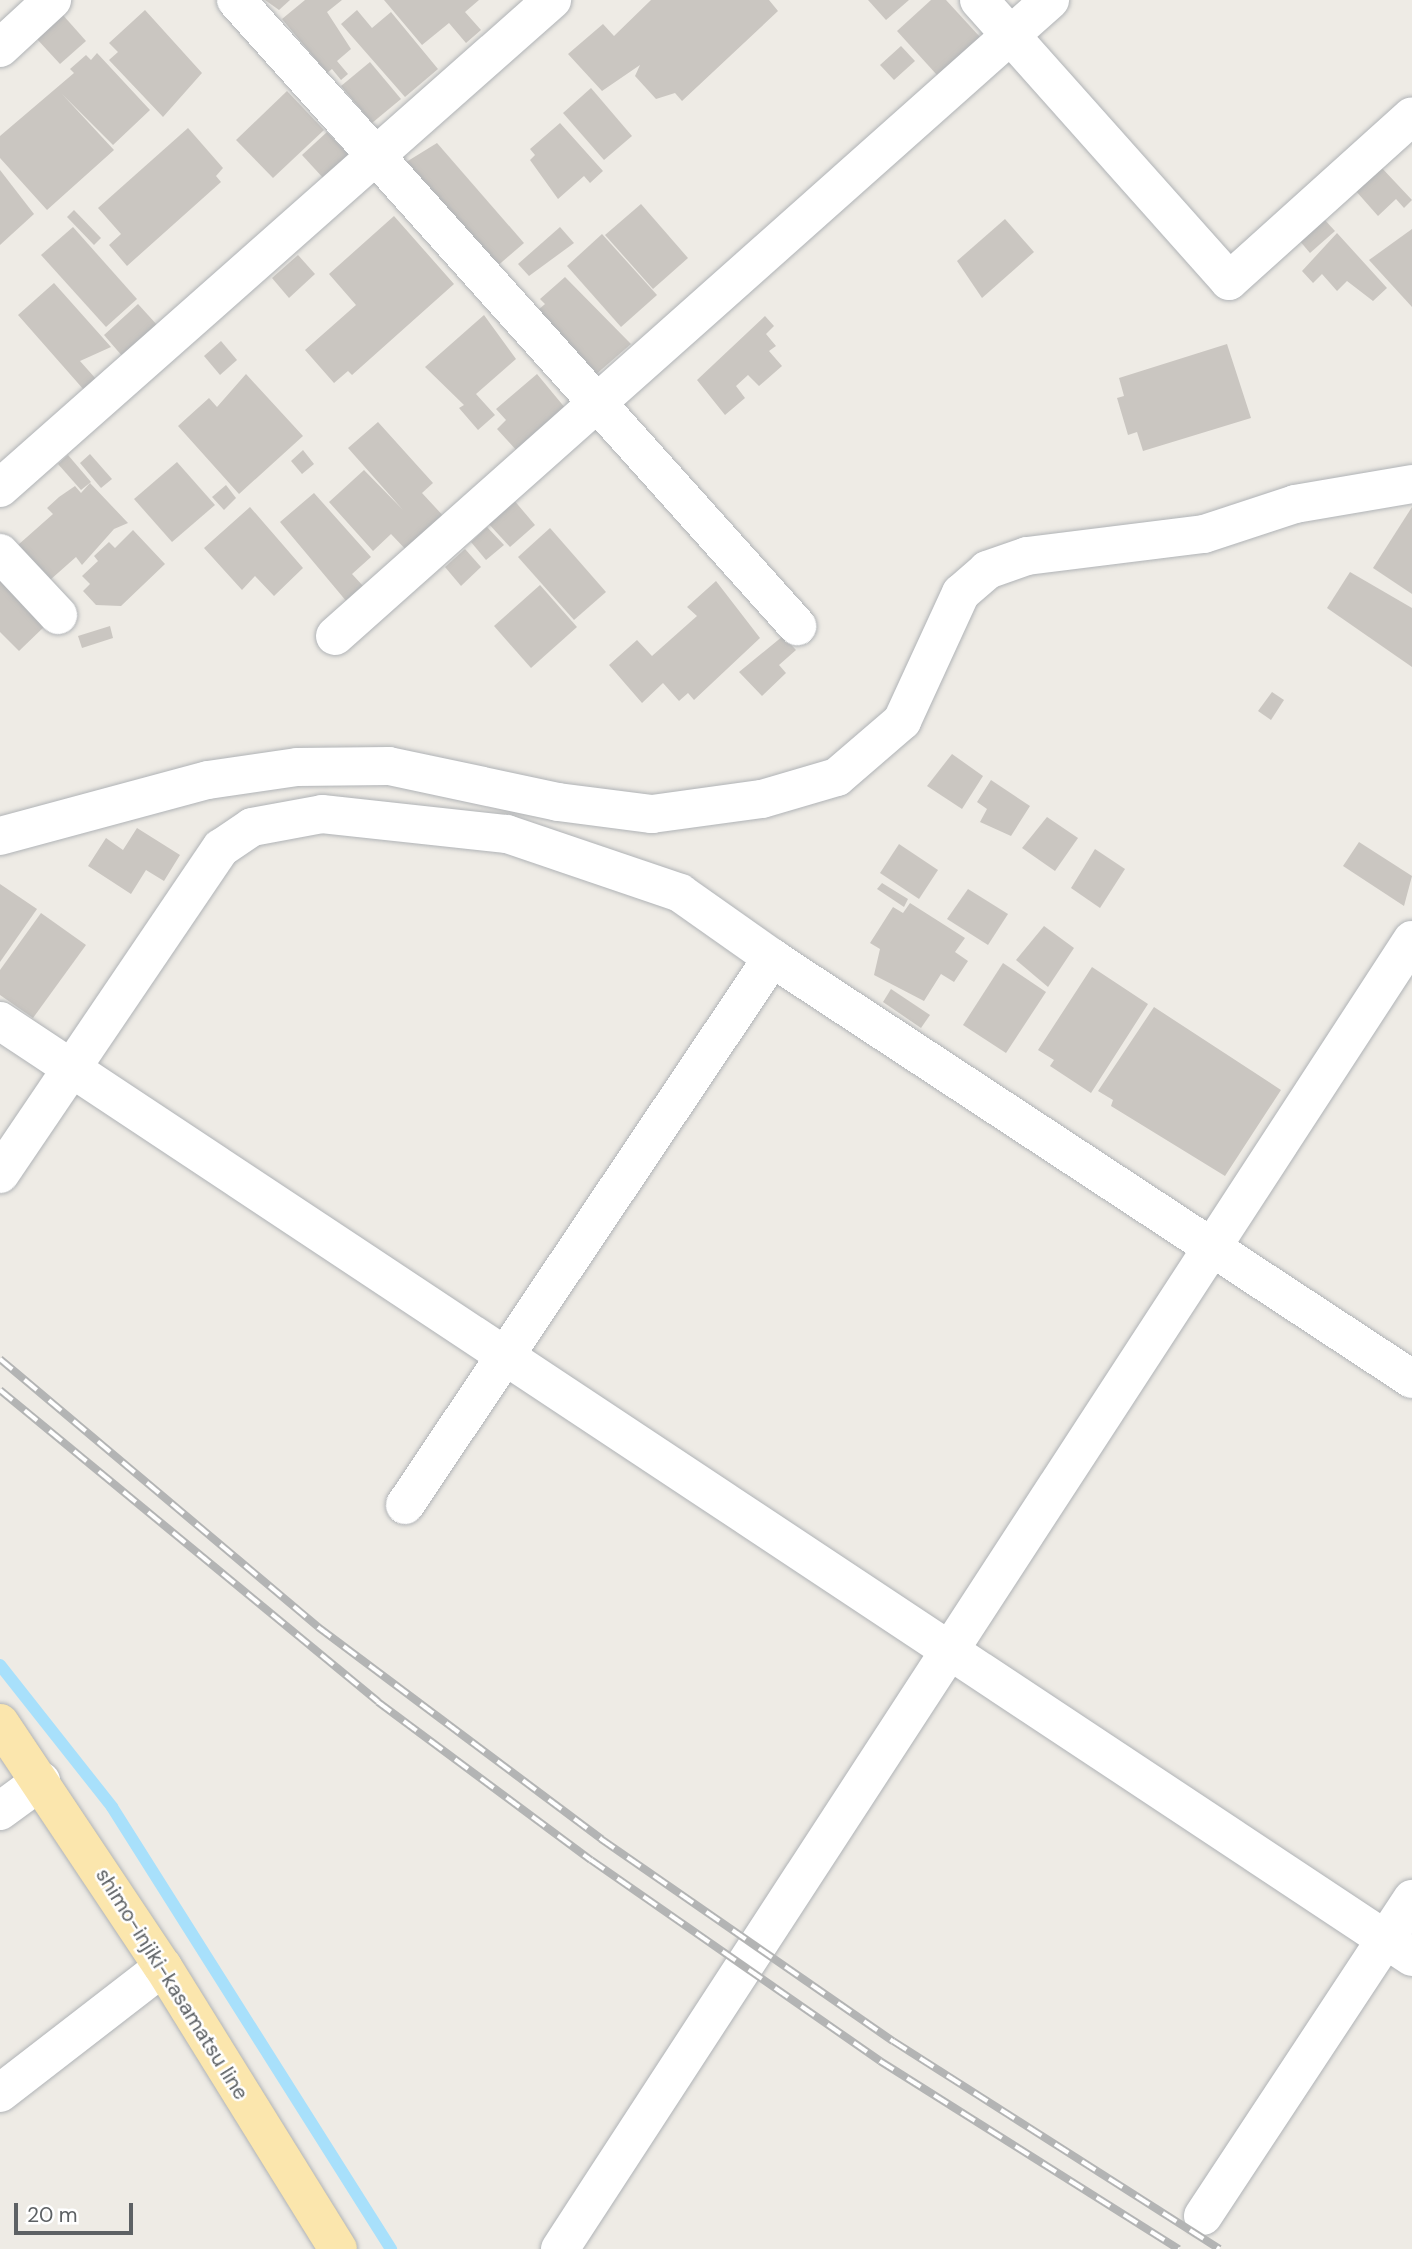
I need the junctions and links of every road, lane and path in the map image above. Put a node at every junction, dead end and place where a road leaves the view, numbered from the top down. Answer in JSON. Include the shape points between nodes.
{"nodes":[{"id":1,"x":52,"y":0,"type":"edge"},
{"id":2,"x":236,"y":0,"type":"edge"},
{"id":3,"x":552,"y":0,"type":"edge"},
{"id":4,"x":979,"y":0,"type":"edge"},
{"id":5,"x":1050,"y":0,"type":"edge"},
{"id":6,"x":1011,"y":35,"type":"junction"},
{"id":7,"x":0,"y":48,"type":"edge"},
{"id":8,"x":1412,"y":116,"type":"edge"},
{"id":9,"x":377,"y":159,"type":"junction"},
{"id":10,"x":596,"y":402,"type":"junction"},
{"id":11,"x":1412,"y":484,"type":"edge"},
{"id":12,"x":0,"y":488,"type":"edge"},
{"id":13,"x":0,"y":553,"type":"edge"},
{"id":14,"x":58,"y":615,"type":"dead end"},
{"id":15,"x":797,"y":626,"type":"dead end"},
{"id":16,"x":335,"y":636,"type":"dead end"},
{"id":17,"x":0,"y":836,"type":"edge"},
{"id":18,"x":1412,"y":940,"type":"edge"},
{"id":19,"x":772,"y":958,"type":"junction"},
{"id":20,"x":0,"y":1021,"type":"edge"},
{"id":21,"x":72,"y":1067,"type":"junction"},
{"id":22,"x":0,"y":1174,"type":"edge"},
{"id":23,"x":1212,"y":1247,"type":"junction"},
{"id":24,"x":503,"y":1356,"type":"junction"},
{"id":25,"x":1412,"y":1379,"type":"edge"},
{"id":26,"x":405,"y":1504,"type":"dead end"},
{"id":27,"x":947,"y":1650,"type":"junction"},
{"id":28,"x":0,"y":1723,"type":"edge"},
{"id":29,"x":41,"y":1781,"type":"junction"},
{"id":30,"x":0,"y":1811,"type":"edge"},
{"id":31,"x":1412,"y":1899,"type":"edge"},
{"id":32,"x":1399,"y":1948,"type":"edge"},
{"id":33,"x":163,"y":1967,"type":"junction"},
{"id":34,"x":0,"y":2093,"type":"edge"},
{"id":35,"x":1203,"y":2216,"type":"dead end"},
{"id":36,"x":338,"y":2249,"type":"edge"},
{"id":37,"x":560,"y":2249,"type":"edge"}],
"edges":[{"from":1,"to":7,"type":"street"},
{"from":2,"to":9,"type":"street"},
{"from":3,"to":9,"type":"street"},
{"from":4,"to":6,"type":"street"},
{"from":5,"to":6,"type":"street"},
{"from":6,"to":8,"type":"street","via":[[1229,281]]},
{"from":6,"to":10,"type":"street"},
{"from":9,"to":10,"type":"street"},
{"from":9,"to":12,"type":"street"},
{"from":10,"to":15,"type":"street"},
{"from":10,"to":16,"type":"street"},
{"from":11,"to":17,"type":"street","via":[[1295,503],[1204,534],[1027,556],[987,570],[961,593],[902,721],[837,777],[762,799],[652,814],[558,802],[389,766],[297,767],[208,780]]},
{"from":13,"to":14,"type":"street"},
{"from":18,"to":23,"type":"street"},
{"from":19,"to":21,"type":"street","via":[[680,893],[632,872],[507,834],[321,814],[252,827],[221,848]]},
{"from":19,"to":23,"type":"street"},
{"from":19,"to":24,"type":"street"},
{"from":20,"to":21,"type":"street"},
{"from":21,"to":22,"type":"street"},
{"from":21,"to":24,"type":"street"},
{"from":23,"to":25,"type":"street"},
{"from":23,"to":27,"type":"street"},
{"from":24,"to":26,"type":"street"},
{"from":24,"to":27,"type":"street"},
{"from":27,"to":32,"type":"street"},
{"from":27,"to":37,"type":"street"},
{"from":28,"to":29,"type":"main road","name":"shimo-injiki-kasamatsu line"},
{"from":29,"to":30,"type":"street"},
{"from":29,"to":33,"type":"main road","name":"shimo-injiki-kasamatsu line"},
{"from":31,"to":32,"type":"street"},
{"from":32,"to":35,"type":"street"},
{"from":33,"to":34,"type":"street"},
{"from":33,"to":36,"type":"main road","name":"shimo-injiki-kasamatsu line"}]}
